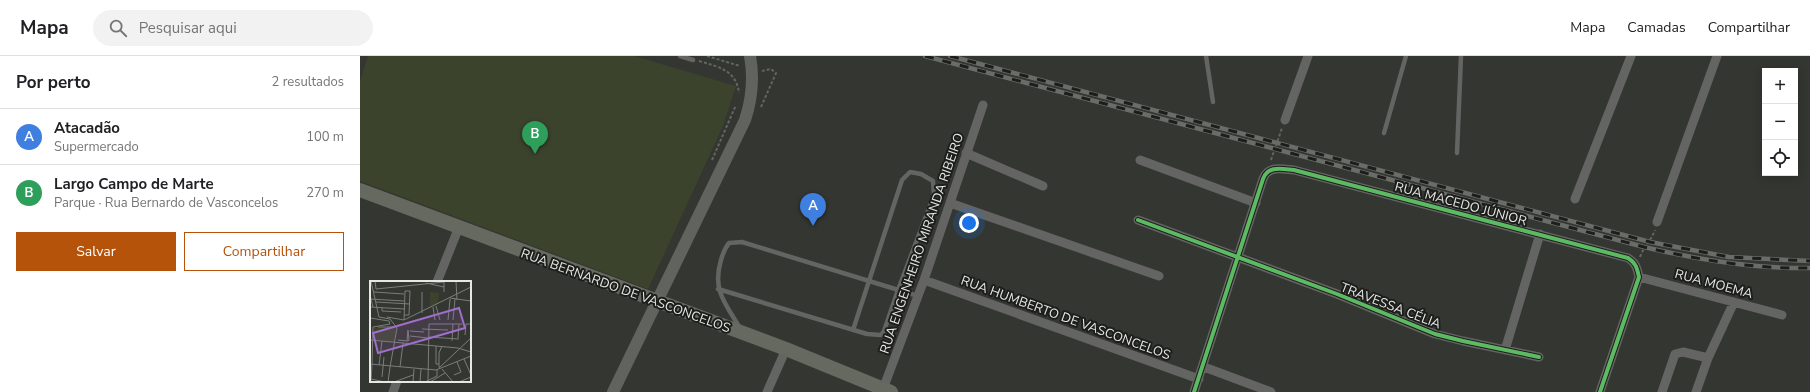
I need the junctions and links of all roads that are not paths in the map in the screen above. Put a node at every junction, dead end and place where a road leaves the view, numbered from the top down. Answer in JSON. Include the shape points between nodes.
{"nodes":[{"id":1,"x":680,"y":56,"type":"edge"},
{"id":2,"x":750,"y":56,"type":"edge"},
{"id":3,"x":1206,"y":56,"type":"edge"},
{"id":4,"x":1308,"y":56,"type":"edge"},
{"id":5,"x":1406,"y":56,"type":"edge"},
{"id":6,"x":1461,"y":56,"type":"edge"},
{"id":7,"x":1630,"y":56,"type":"edge"},
{"id":8,"x":1717,"y":56,"type":"edge"},
{"id":9,"x":692,"y":60,"type":"road end"},
{"id":10,"x":1213,"y":102,"type":"dead end"},
{"id":11,"x":983,"y":105,"type":"dead end"},
{"id":12,"x":1284,"y":124,"type":"road end"},
{"id":13,"x":1384,"y":133,"type":"dead end"},
{"id":14,"x":966,"y":152,"type":"junction"},
{"id":15,"x":1457,"y":153,"type":"dead end"},
{"id":16,"x":1140,"y":160,"type":"dead end"},
{"id":17,"x":1043,"y":186,"type":"dead end"},
{"id":18,"x":360,"y":190,"type":"edge"},
{"id":19,"x":1575,"y":199,"type":"dead end"},
{"id":20,"x":1256,"y":202,"type":"junction"},
{"id":21,"x":950,"y":203,"type":"junction"},
{"id":22,"x":1138,"y":220,"type":"dead end"},
{"id":23,"x":1657,"y":222,"type":"road end"},
{"id":24,"x":459,"y":227,"type":"junction"},
{"id":25,"x":1540,"y":234,"type":"junction"},
{"id":26,"x":1239,"y":258,"type":"junction"},
{"id":27,"x":1159,"y":276,"type":"dead end"},
{"id":28,"x":1639,"y":277,"type":"junction"},
{"id":29,"x":924,"y":280,"type":"junction"},
{"id":30,"x":437,"y":281,"type":"edge"},
{"id":31,"x":870,"y":281,"type":"junction"},
{"id":32,"x":718,"y":289,"type":"junction"},
{"id":33,"x":898,"y":290,"type":"junction"},
{"id":34,"x":918,"y":296,"type":"junction"},
{"id":35,"x":657,"y":302,"type":"junction"},
{"id":36,"x":1734,"y":302,"type":"junction"},
{"id":37,"x":1782,"y":315,"type":"dead end"},
{"id":38,"x":853,"y":330,"type":"junction"},
{"id":39,"x":742,"y":333,"type":"junction"},
{"id":40,"x":786,"y":350,"type":"junction"},
{"id":41,"x":1505,"y":350,"type":"junction"},
{"id":42,"x":1539,"y":357,"type":"dead end"},
{"id":43,"x":1708,"y":358,"type":"junction"},
{"id":44,"x":1204,"y":367,"type":"junction"},
{"id":45,"x":1199,"y":379,"type":"junction"},
{"id":46,"x":398,"y":382,"type":"edge"},
{"id":47,"x":887,"y":390,"type":"edge"},
{"id":48,"x":393,"y":392,"type":"edge"},
{"id":49,"x":613,"y":392,"type":"edge"},
{"id":50,"x":767,"y":392,"type":"edge"},
{"id":51,"x":1194,"y":392,"type":"edge"},
{"id":52,"x":1271,"y":392,"type":"edge"},
{"id":53,"x":1600,"y":392,"type":"edge"},
{"id":54,"x":1662,"y":392,"type":"edge"},
{"id":55,"x":1696,"y":392,"type":"edge"}],
"edges":[{"from":1,"to":9,"type":"lane"},
{"from":2,"to":35,"type":"main road","via":[[750,105],[745,120]]},
{"from":3,"to":10,"type":"lane"},
{"from":4,"to":12,"type":"street"},
{"from":5,"to":13,"type":"lane"},
{"from":6,"to":15,"type":"lane"},
{"from":7,"to":19,"type":"street"},
{"from":8,"to":23,"type":"street"},
{"from":11,"to":14,"type":"street","name":"RUA ENGENHEIRO MIRANDA RIBEIRO"},
{"from":14,"to":17,"type":"street"},
{"from":14,"to":21,"type":"street","name":"RUA ENGENHEIRO MIRANDA RIBEIRO"},
{"from":16,"to":20,"type":"street"},
{"from":18,"to":24,"type":"main road","name":"RUA BERNARDO DE VASCONCELOS"},
{"from":20,"to":25,"type":"street","name":"RUA MACEDO JÚNIOR","via":[[1268,169],[1277,168],[1294,170]]},
{"from":20,"to":26,"type":"street"},
{"from":21,"to":27,"type":"street"},
{"from":21,"to":29,"type":"street","name":"RUA ENGENHEIRO MIRANDA RIBEIRO"},
{"from":22,"to":26,"type":"street","name":"TRAVESSA CÉLIA"},
{"from":24,"to":30,"type":"street"},
{"from":24,"to":35,"type":"main road","name":"RUA BERNARDO DE VASCONCELOS"},
{"from":25,"to":28,"type":"street","name":"RUA MACEDO JÚNIOR","via":[[1628,258],[1637,265]]},
{"from":25,"to":41,"type":"street"},
{"from":26,"to":41,"type":"street","name":"TRAVESSA CÉLIA","via":[[1435,334]]},
{"from":26,"to":44,"type":"street"},
{"from":28,"to":36,"type":"street","name":"RUA MOEMA"},
{"from":28,"to":53,"type":"street"},
{"from":29,"to":34,"type":"street","name":"RUA ENGENHEIRO MIRANDA RIBEIRO"},
{"from":29,"to":45,"type":"street","name":"RUA HUMBERTO DE VASCONCELOS"},
{"from":31,"to":32,"type":"lane","via":[[742,242],[729,243],[725,247],[718,271]]},
{"from":31,"to":33,"type":"lane"},
{"from":31,"to":33,"type":"lane","via":[[902,180],[910,172],[921,174],[933,181],[934,195]]},
{"from":31,"to":38,"type":"lane"},
{"from":32,"to":38,"type":"lane"},
{"from":32,"to":39,"type":"lane"},
{"from":33,"to":34,"type":"lane"},
{"from":33,"to":38,"type":"lane","via":[[881,335]]},
{"from":34,"to":47,"type":"street","name":"RUA ENGENHEIRO MIRANDA RIBEIRO"},
{"from":35,"to":39,"type":"main road","name":"RUA BERNARDO DE VASCONCELOS"},
{"from":35,"to":49,"type":"main road"},
{"from":36,"to":37,"type":"street","name":"RUA MOEMA"},
{"from":36,"to":43,"type":"street"},
{"from":39,"to":40,"type":"main road","name":"RUA BERNARDO DE VASCONCELOS"},
{"from":40,"to":47,"type":"main road","name":"RUA BERNARDO DE VASCONCELOS"},
{"from":40,"to":50,"type":"street"},
{"from":41,"to":42,"type":"street","name":"TRAVESSA CÉLIA"},
{"from":43,"to":54,"type":"street","via":[[1684,352],[1676,354]]},
{"from":43,"to":55,"type":"street"},
{"from":44,"to":45,"type":"street"},
{"from":44,"to":52,"type":"street"},
{"from":45,"to":51,"type":"street"},
{"from":46,"to":48,"type":"street"}]}
